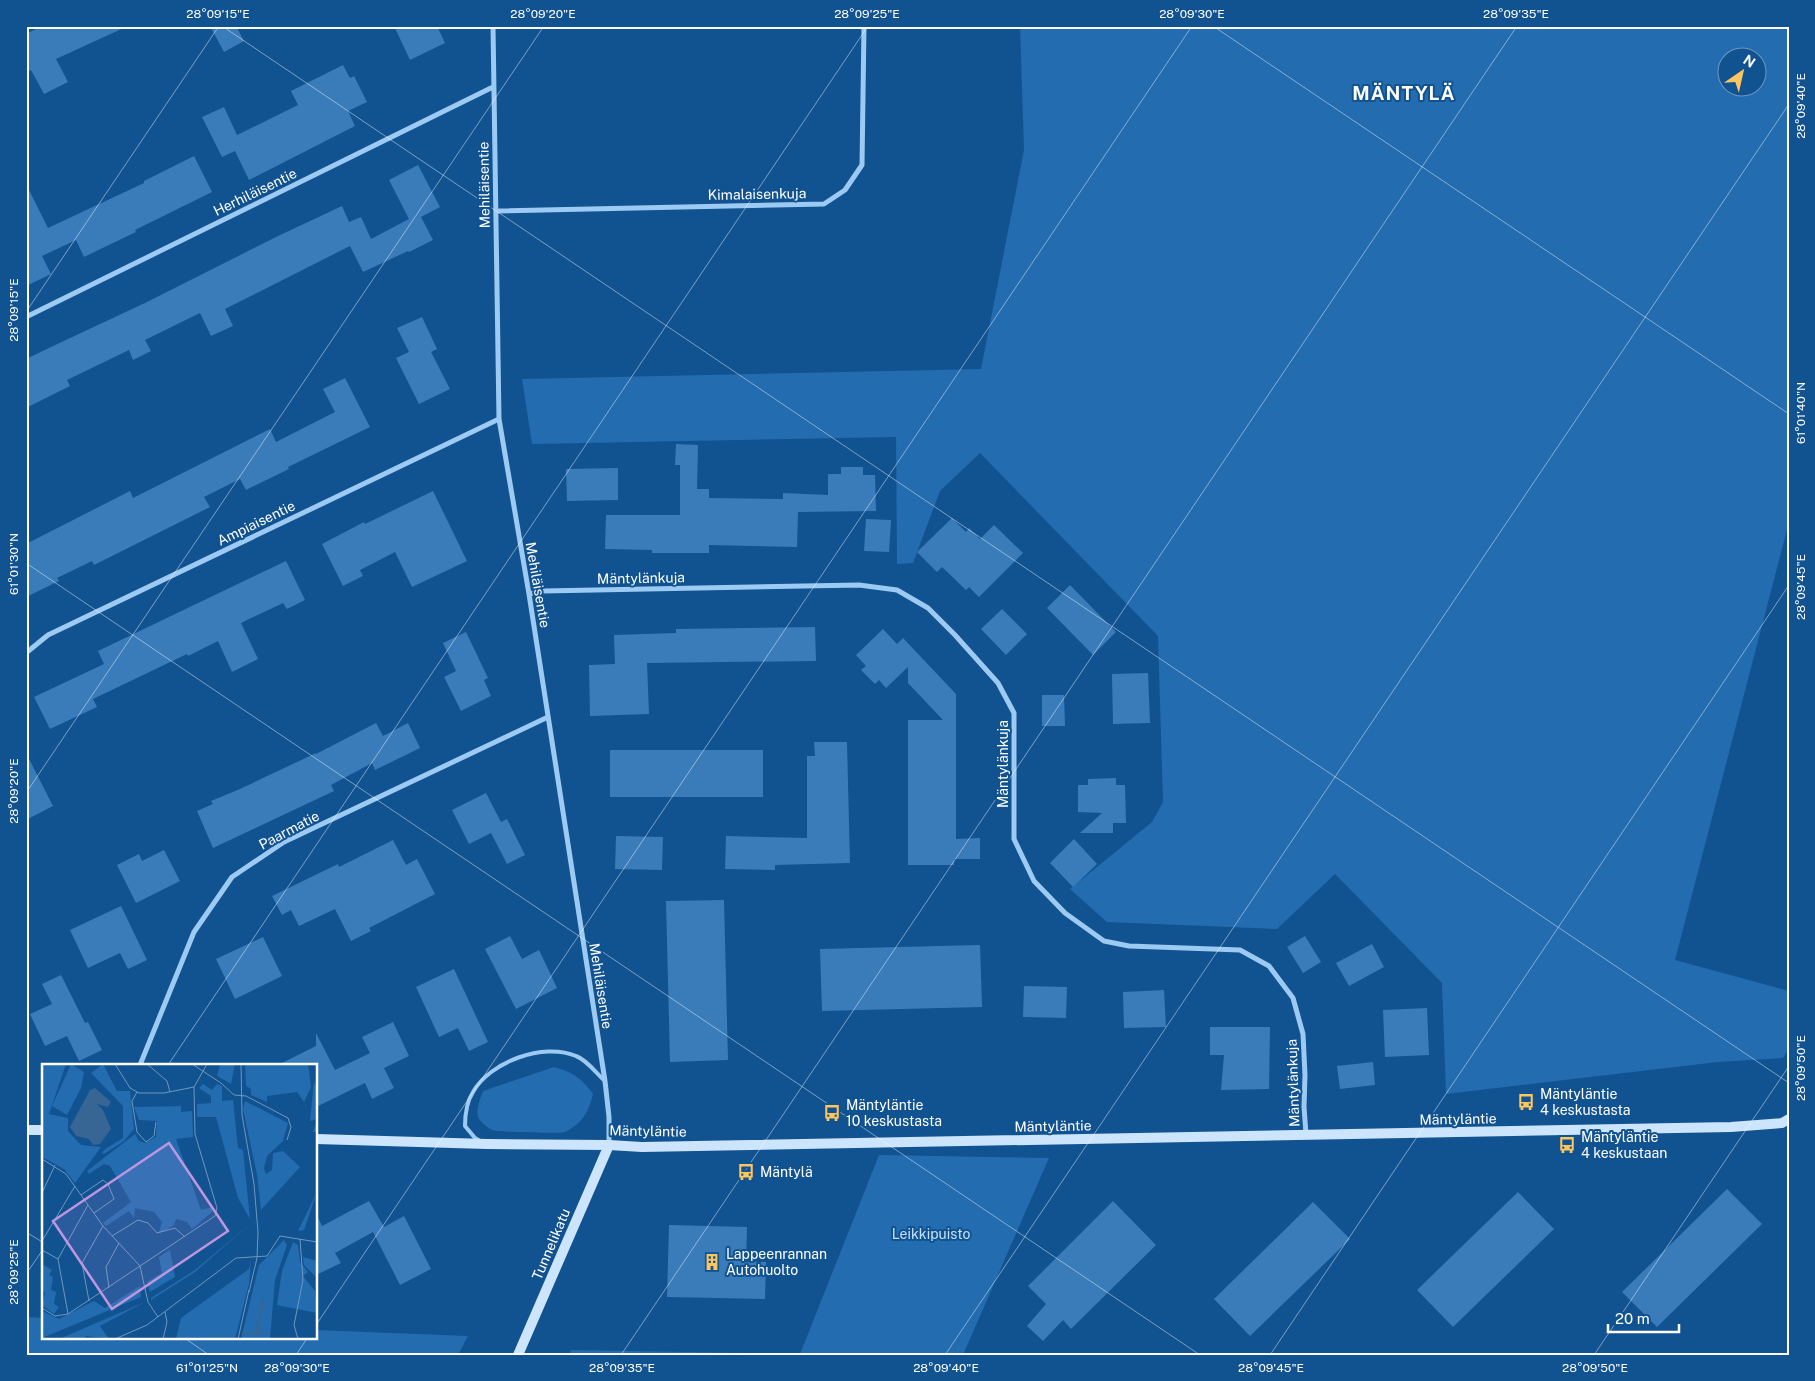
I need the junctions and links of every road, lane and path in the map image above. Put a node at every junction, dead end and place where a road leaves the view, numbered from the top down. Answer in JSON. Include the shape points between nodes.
{"nodes":[{"id":1,"x":493,"y":26,"type":"edge"},
{"id":2,"x":864,"y":26,"type":"edge"},
{"id":3,"x":493,"y":87,"type":"junction"},
{"id":4,"x":496,"y":210,"type":"junction"},
{"id":5,"x":26,"y":317,"type":"edge"},
{"id":6,"x":499,"y":418,"type":"junction"},
{"id":7,"x":529,"y":594,"type":"junction"},
{"id":8,"x":26,"y":653,"type":"edge"},
{"id":9,"x":548,"y":717,"type":"junction"},
{"id":10,"x":140,"y":1064,"type":"edge"},
{"id":11,"x":605,"y":1081,"type":"junction"},
{"id":12,"x":1789,"y":1120,"type":"edge"},
{"id":13,"x":26,"y":1130,"type":"edge"},
{"id":14,"x":42,"y":1130,"type":"edge"},
{"id":15,"x":1306,"y":1135,"type":"junction"},
{"id":16,"x":318,"y":1139,"type":"edge"},
{"id":17,"x":488,"y":1144,"type":"junction"},
{"id":18,"x":609,"y":1145,"type":"junction"},
{"id":19,"x":518,"y":1355,"type":"edge"}],
"edges":[{"from":1,"to":3,"type":"street","name":"Mehiläisentie"},
{"from":2,"to":4,"type":"street","name":"Kimalaisenkuja","via":[[862,165],[845,190],[824,204]]},
{"from":3,"to":4,"type":"street","name":"Mehiläisentie"},
{"from":3,"to":5,"type":"street","name":"Herhiläisentie"},
{"from":4,"to":6,"type":"street","name":"Mehiläisentie"},
{"from":6,"to":7,"type":"street","name":"Mehiläisentie"},
{"from":6,"to":8,"type":"street","name":"Ampiaisentie","via":[[48,635]]},
{"from":7,"to":9,"type":"street","name":"Mehiläisentie"},
{"from":7,"to":15,"type":"street","name":"Mäntylänkuja","via":[[543,591],[860,585],[897,590],[928,608],[998,683],[1014,713],[1014,839],[1034,881],[1064,913],[1104,940],[1129,946],[1240,950],[1269,966],[1293,998],[1303,1034]]},
{"from":9,"to":10,"type":"street","name":"Paarmatie","via":[[284,842],[232,877],[194,932]]},
{"from":9,"to":11,"type":"street","name":"Mehiläisentie"},
{"from":11,"to":17,"type":"lane","via":[[576,1056],[561,1052],[529,1054],[500,1066],[473,1092],[466,1110],[465,1126],[475,1138]]},
{"from":11,"to":18,"type":"street","name":"Mehiläisentie"},
{"from":12,"to":15,"type":"street","name":"Mäntyläntie","via":[[1731,1127]]},
{"from":13,"to":14,"type":"street"},
{"from":15,"to":18,"type":"street","name":"Mäntyläntie"},
{"from":16,"to":17,"type":"street","name":"Mäntyläntie"},
{"from":17,"to":18,"type":"street","name":"Mäntyläntie"},
{"from":18,"to":19,"type":"street","name":"Tunnelikatu"}]}
